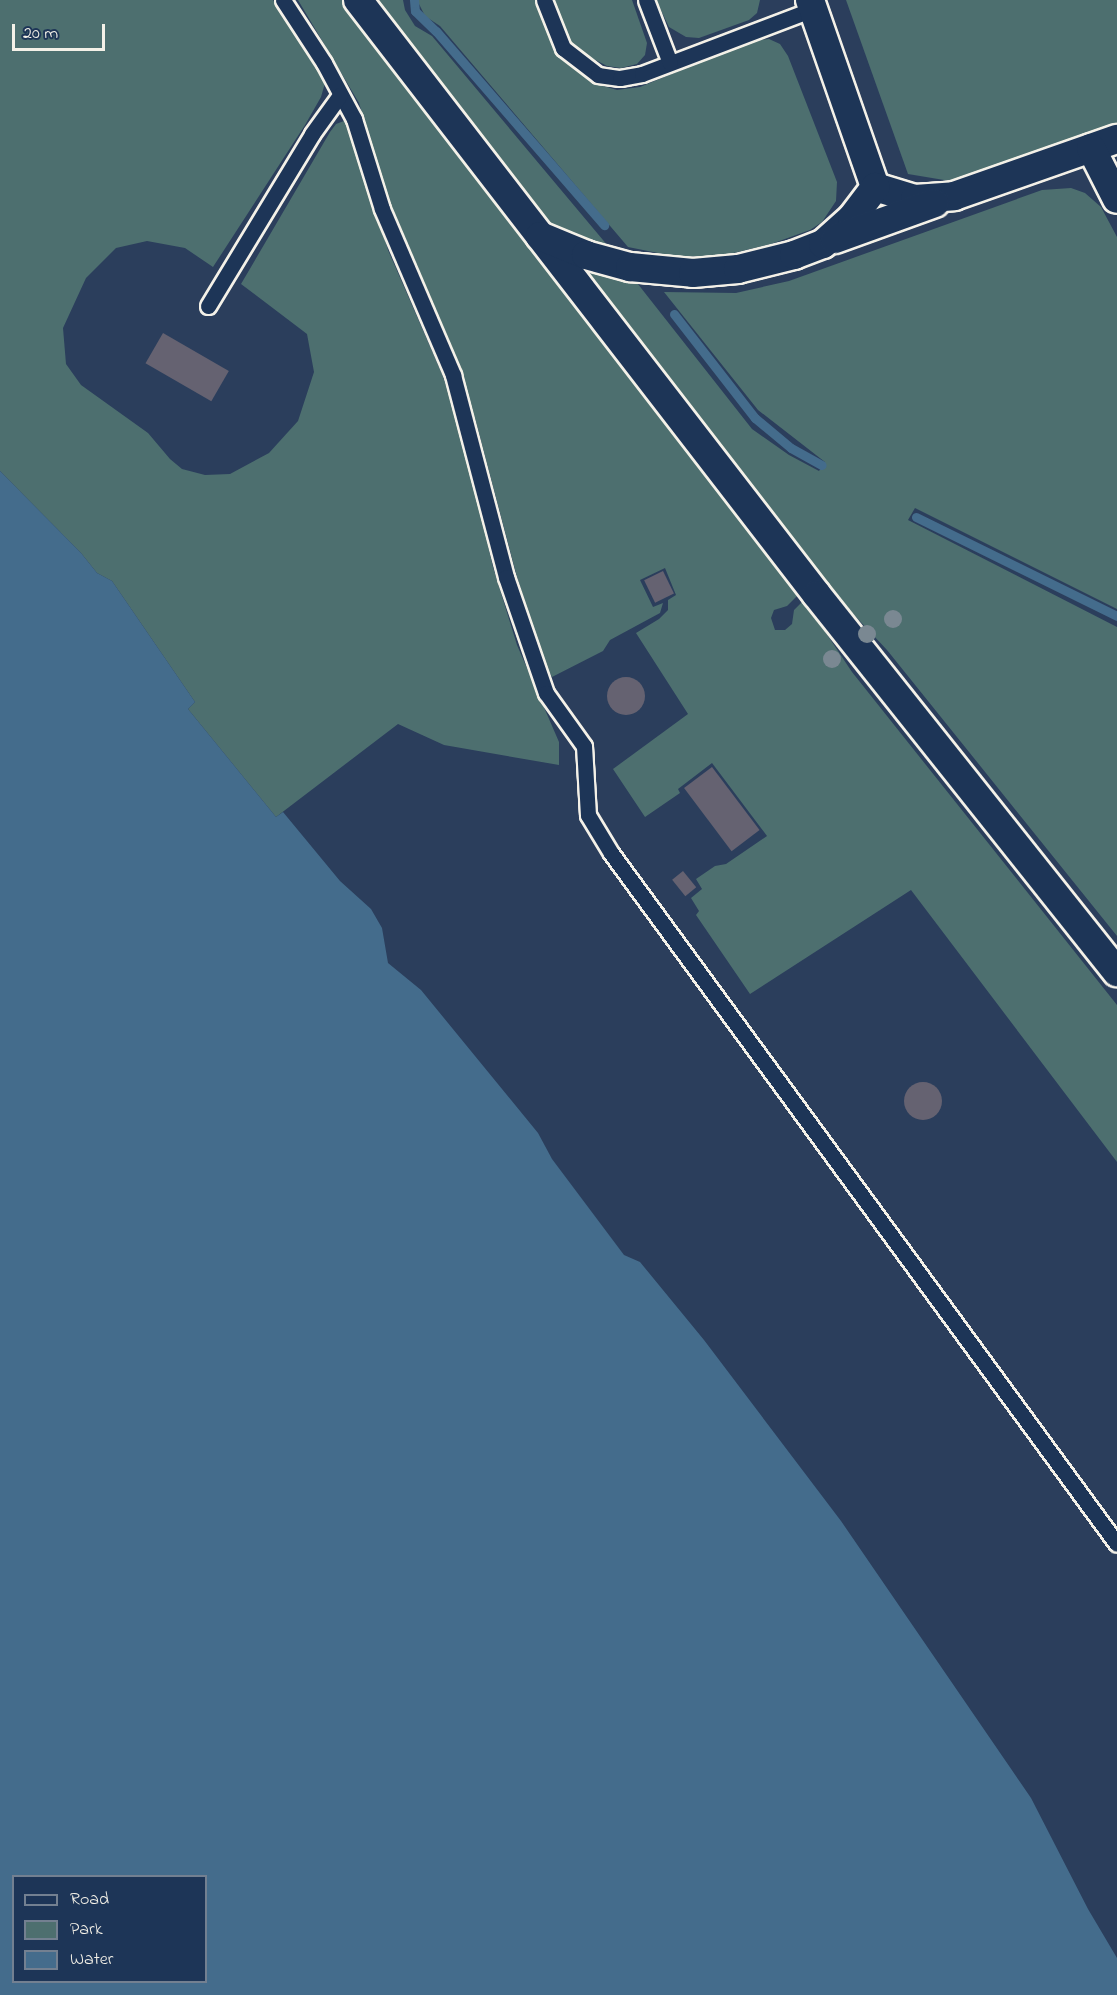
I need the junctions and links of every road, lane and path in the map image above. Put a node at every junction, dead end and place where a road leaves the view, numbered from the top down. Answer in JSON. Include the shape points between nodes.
{"nodes":[{"id":1,"x":284,"y":0,"type":"edge"},
{"id":2,"x":358,"y":0,"type":"edge"},
{"id":3,"x":544,"y":0,"type":"edge"},
{"id":4,"x":646,"y":0,"type":"edge"},
{"id":5,"x":811,"y":5,"type":"edge"},
{"id":6,"x":669,"y":63,"type":"junction"},
{"id":7,"x":340,"y":95,"type":"junction"},
{"id":8,"x":1104,"y":143,"type":"edge"},
{"id":9,"x":875,"y":187,"type":"junction"},
{"id":10,"x":954,"y":196,"type":"junction"},
{"id":11,"x":1117,"y":199,"type":"edge"},
{"id":12,"x":538,"y":236,"type":"junction"},
{"id":13,"x":823,"y":244,"type":"junction"},
{"id":14,"x":208,"y":306,"type":"dead end"},
{"id":15,"x":1117,"y":972,"type":"edge"},
{"id":16,"x":1117,"y":1544,"type":"edge"}],
"edges":[{"from":1,"to":7,"type":"lane"},
{"from":2,"to":12,"type":"street"},
{"from":3,"to":6,"type":"lane","via":[[563,48],[598,75],[620,78]]},
{"from":4,"to":6,"type":"lane"},
{"from":5,"to":6,"type":"lane"},
{"from":5,"to":9,"type":"street"},
{"from":7,"to":14,"type":"lane","via":[[312,134]]},
{"from":7,"to":16,"type":"lane","via":[[354,119],[382,209],[453,375],[506,577],[546,693],[584,747],[588,815],[610,853]]},
{"from":8,"to":10,"type":"street"},
{"from":8,"to":11,"type":"street"},
{"from":9,"to":10,"type":"street","via":[[915,199]]},
{"from":9,"to":13,"type":"street","via":[[852,218]]},
{"from":10,"to":13,"type":"street"},
{"from":12,"to":13,"type":"street","via":[[630,267],[693,273],[738,269]]},
{"from":12,"to":15,"type":"street"}]}
